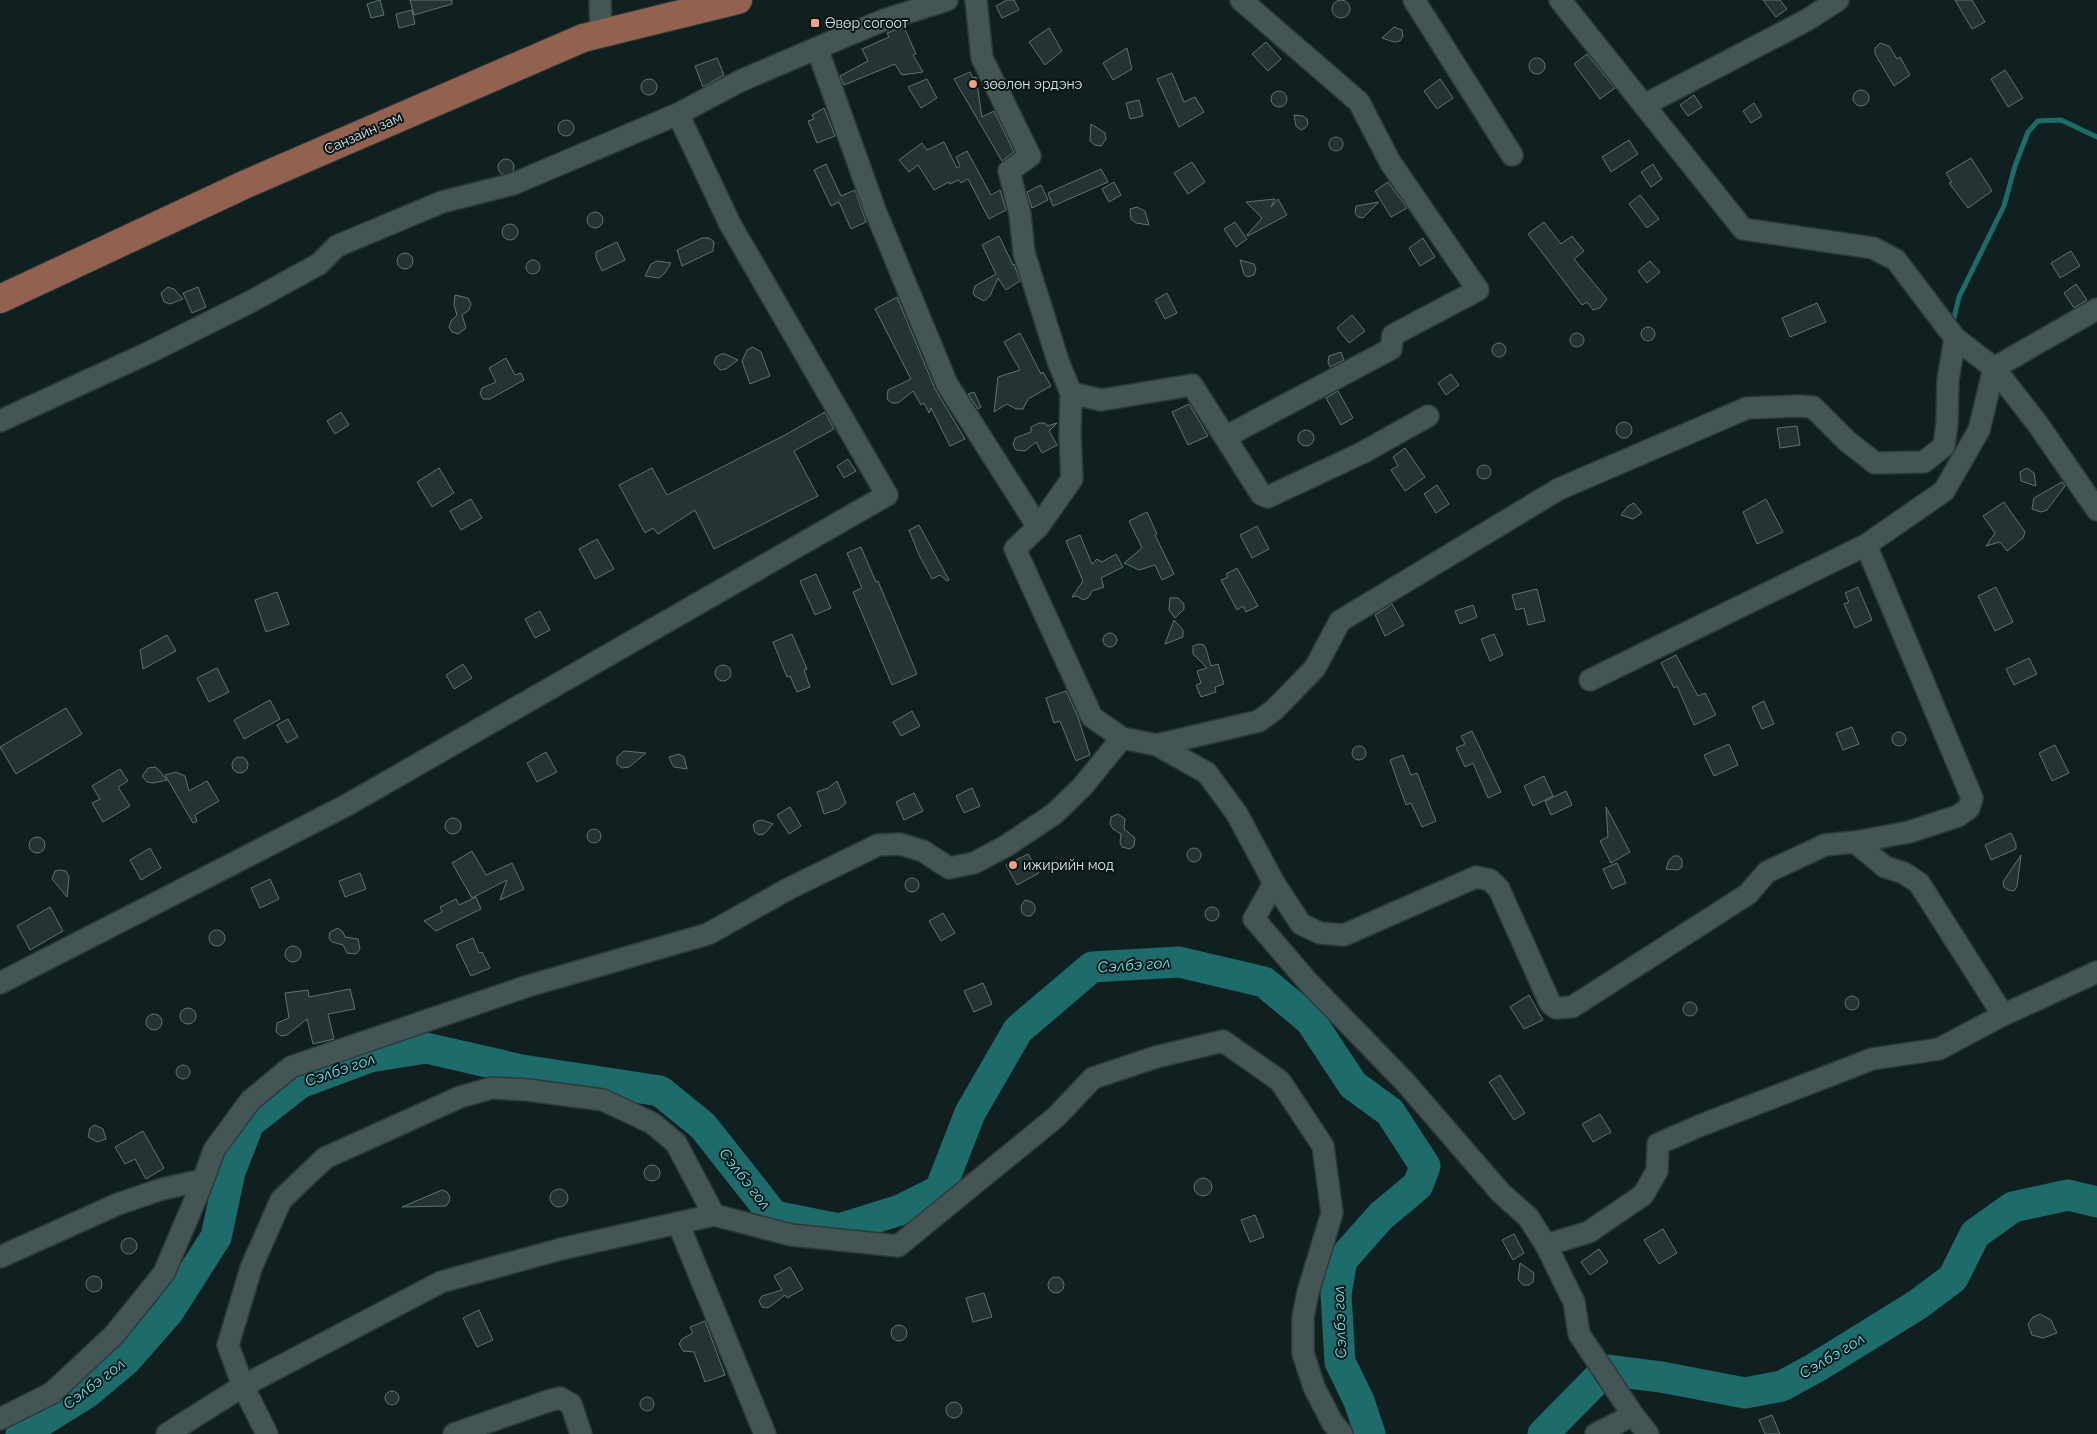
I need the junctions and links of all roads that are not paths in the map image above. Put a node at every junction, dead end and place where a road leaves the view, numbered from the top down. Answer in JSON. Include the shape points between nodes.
{"nodes":[{"id":1,"x":600,"y":0,"type":"edge"},
{"id":2,"x":738,"y":0,"type":"edge"},
{"id":3,"x":947,"y":0,"type":"edge"},
{"id":4,"x":976,"y":0,"type":"edge"},
{"id":5,"x":1241,"y":0,"type":"edge"},
{"id":6,"x":1414,"y":0,"type":"edge"},
{"id":7,"x":1560,"y":0,"type":"edge"},
{"id":8,"x":1838,"y":0,"type":"edge"},
{"id":9,"x":601,"y":34,"type":"junction"},
{"id":10,"x":817,"y":48,"type":"junction"},
{"id":11,"x":1644,"y":105,"type":"junction"},
{"id":12,"x":678,"y":114,"type":"junction"},
{"id":13,"x":1512,"y":155,"type":"dead end"},
{"id":14,"x":0,"y":299,"type":"edge"},
{"id":15,"x":2097,"y":309,"type":"edge"},
{"id":16,"x":1955,"y":338,"type":"junction"},
{"id":17,"x":1994,"y":368,"type":"junction"},
{"id":18,"x":1071,"y":393,"type":"junction"},
{"id":19,"x":1428,"y":416,"type":"dead end"},
{"id":20,"x":0,"y":421,"type":"edge"},
{"id":21,"x":1225,"y":437,"type":"junction"},
{"id":22,"x":2097,"y":510,"type":"edge"},
{"id":23,"x":1038,"y":527,"type":"junction"},
{"id":24,"x":1866,"y":545,"type":"junction"},
{"id":25,"x":1590,"y":680,"type":"dead end"},
{"id":26,"x":1122,"y":738,"type":"junction"},
{"id":27,"x":1157,"y":744,"type":"junction"},
{"id":28,"x":1855,"y":842,"type":"junction"},
{"id":29,"x":1274,"y":883,"type":"junction"},
{"id":30,"x":2097,"y":972,"type":"edge"},
{"id":31,"x":0,"y":982,"type":"edge"},
{"id":32,"x":2003,"y":1015,"type":"junction"},
{"id":33,"x":204,"y":1180,"type":"junction"},
{"id":34,"x":714,"y":1215,"type":"junction"},
{"id":35,"x":678,"y":1223,"type":"junction"},
{"id":36,"x":1546,"y":1245,"type":"junction"},
{"id":37,"x":0,"y":1257,"type":"edge"},
{"id":38,"x":243,"y":1386,"type":"junction"},
{"id":39,"x":1630,"y":1412,"type":"junction"},
{"id":40,"x":0,"y":1419,"type":"edge"},
{"id":41,"x":167,"y":1434,"type":"edge"},
{"id":42,"x":267,"y":1434,"type":"edge"},
{"id":43,"x":454,"y":1434,"type":"edge"},
{"id":44,"x":580,"y":1434,"type":"edge"},
{"id":45,"x":764,"y":1434,"type":"edge"},
{"id":46,"x":1342,"y":1434,"type":"edge"},
{"id":47,"x":1596,"y":1434,"type":"edge"},
{"id":48,"x":1648,"y":1434,"type":"edge"}],
"edges":[{"from":1,"to":9,"type":"street"},
{"from":2,"to":9,"type":"main road","name":"Санзайн зам"},
{"from":3,"to":10,"type":"street","via":[[884,20]]},
{"from":4,"to":18,"type":"street","via":[[982,58],[1030,156],[1009,171],[1020,214],[1024,252]]},
{"from":5,"to":21,"type":"street","via":[[1359,102],[1390,162],[1478,290],[1393,335],[1391,349]]},
{"from":6,"to":13,"type":"street"},
{"from":7,"to":11,"type":"street"},
{"from":8,"to":11,"type":"street","via":[[1807,20]]},
{"from":9,"to":14,"type":"main road","name":"Санзайн зам","via":[[582,38],[255,180]]},
{"from":10,"to":12,"type":"street","via":[[740,81]]},
{"from":10,"to":23,"type":"street","via":[[875,210],[947,384]]},
{"from":11,"to":16,"type":"street","via":[[1743,229],[1873,248],[1896,260]]},
{"from":12,"to":20,"type":"street","via":[[513,184],[442,202],[337,246],[319,264],[248,303]]},
{"from":12,"to":31,"type":"street","via":[[730,224],[887,495],[347,805]]},
{"from":15,"to":17,"type":"street"},
{"from":16,"to":17,"type":"street"},
{"from":16,"to":27,"type":"street","via":[[1948,380],[1944,446],[1924,462],[1875,463],[1813,407],[1747,408],[1559,489],[1340,621],[1315,668],[1259,721]]},
{"from":17,"to":22,"type":"street"},
{"from":17,"to":24,"type":"street","via":[[1979,430],[1944,491]]},
{"from":18,"to":21,"type":"street","via":[[1101,400],[1192,385]]},
{"from":18,"to":23,"type":"street","via":[[1072,479]]},
{"from":19,"to":21,"type":"street","via":[[1362,453],[1268,497],[1261,494]]},
{"from":23,"to":26,"type":"street","via":[[1015,548],[1092,716]]},
{"from":24,"to":25,"type":"street"},
{"from":24,"to":28,"type":"street","via":[[1972,798],[1969,808],[1958,816],[1909,832]]},
{"from":26,"to":27,"type":"street"},
{"from":26,"to":33,"type":"street","via":[[1082,787],[1054,814],[974,864],[949,868],[923,851],[900,844],[878,845],[788,888],[708,934],[528,986],[291,1067],[250,1101],[214,1150]]},
{"from":27,"to":29,"type":"street","via":[[1207,773],[1237,814]]},
{"from":28,"to":29,"type":"street","via":[[1825,845],[1767,872],[1748,894],[1581,1003],[1564,1008],[1556,1008],[1550,1003],[1499,889],[1490,880],[1476,877],[1344,935],[1320,933],[1302,924]]},
{"from":28,"to":32,"type":"street","via":[[1885,867],[1904,873],[1919,883]]},
{"from":29,"to":36,"type":"street","via":[[1254,919],[1308,983],[1405,1082],[1501,1193],[1528,1217]]},
{"from":30,"to":32,"type":"street"},
{"from":32,"to":36,"type":"street","via":[[1939,1049],[1872,1060],[1658,1144],[1657,1171],[1643,1195],[1589,1232]]},
{"from":33,"to":37,"type":"street","via":[[162,1189],[118,1204]]},
{"from":33,"to":40,"type":"street","via":[[164,1273],[114,1335],[52,1393]]},
{"from":34,"to":35,"type":"street"},
{"from":34,"to":38,"type":"street","via":[[676,1144],[644,1119],[603,1100],[528,1090],[492,1088],[460,1097],[326,1158],[281,1200],[251,1268],[228,1346]]},
{"from":34,"to":46,"type":"street","via":[[791,1235],[898,1246],[1056,1117],[1093,1078],[1156,1057],[1223,1041],[1280,1081],[1323,1146],[1332,1213],[1308,1292],[1303,1317],[1302,1353],[1314,1387]]},
{"from":35,"to":38,"type":"street","via":[[561,1249],[441,1282]]},
{"from":35,"to":45,"type":"street"},
{"from":36,"to":39,"type":"street","via":[[1574,1302],[1579,1334]]},
{"from":38,"to":41,"type":"street"},
{"from":38,"to":42,"type":"street"},
{"from":39,"to":47,"type":"street"},
{"from":39,"to":48,"type":"street"},
{"from":43,"to":44,"type":"street","via":[[560,1398],[571,1404]]}]}
